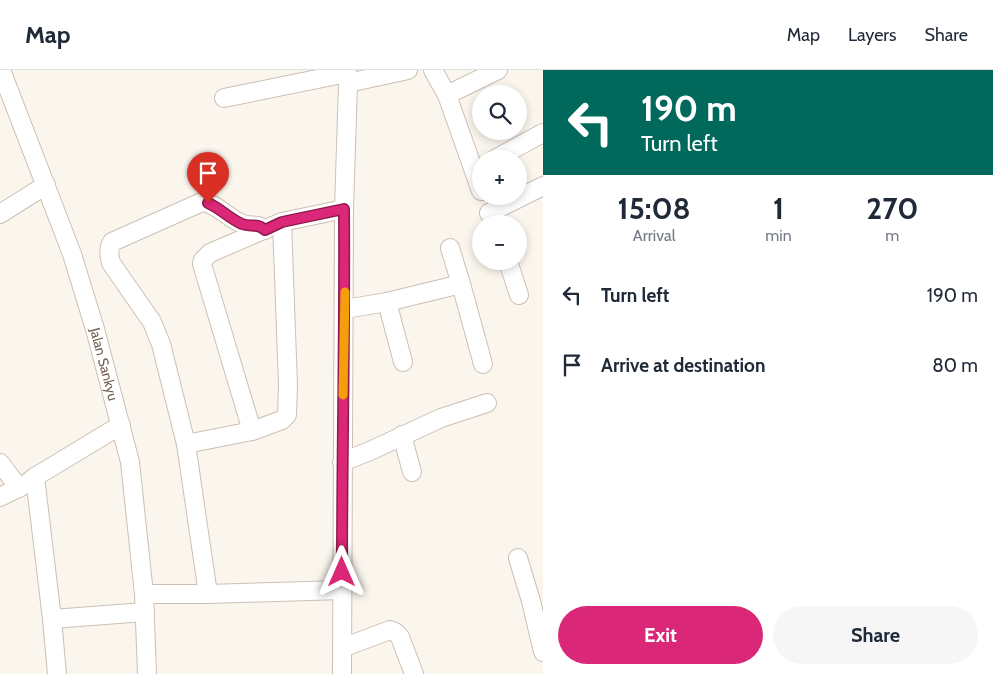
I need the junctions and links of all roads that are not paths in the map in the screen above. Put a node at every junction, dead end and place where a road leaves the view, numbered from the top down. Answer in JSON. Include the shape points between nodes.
{"nodes":[{"id":1,"x":1,"y":70,"type":"edge"},
{"id":2,"x":408,"y":70,"type":"edge"},
{"id":3,"x":433,"y":70,"type":"edge"},
{"id":4,"x":498,"y":70,"type":"edge"},
{"id":5,"x":347,"y":75,"type":"edge"},
{"id":6,"x":447,"y":95,"type":"junction"},
{"id":7,"x":224,"y":98,"type":"dead end"},
{"id":8,"x":543,"y":133,"type":"edge"},
{"id":9,"x":512,"y":150,"type":"edge"},
{"id":10,"x":472,"y":156,"type":"edge"},
{"id":11,"x":46,"y":185,"type":"junction"},
{"id":12,"x":543,"y":186,"type":"edge"},
{"id":13,"x":344,"y":209,"type":"junction"},
{"id":14,"x":0,"y":214,"type":"edge"},
{"id":15,"x":496,"y":215,"type":"edge"},
{"id":16,"x":282,"y":222,"type":"junction"},
{"id":17,"x":265,"y":230,"type":"junction"},
{"id":18,"x":450,"y":248,"type":"dead end"},
{"id":19,"x":511,"y":270,"type":"edge"},
{"id":20,"x":461,"y":284,"type":"junction"},
{"id":21,"x":519,"y":295,"type":"dead end"},
{"id":22,"x":387,"y":302,"type":"junction"},
{"id":23,"x":345,"y":309,"type":"junction"},
{"id":24,"x":403,"y":362,"type":"dead end"},
{"id":25,"x":483,"y":364,"type":"dead end"},
{"id":26,"x":487,"y":403,"type":"dead end"},
{"id":27,"x":121,"y":425,"type":"junction"},
{"id":28,"x":252,"y":431,"type":"junction"},
{"id":29,"x":402,"y":435,"type":"junction"},
{"id":30,"x":186,"y":444,"type":"junction"},
{"id":31,"x":342,"y":462,"type":"junction"},
{"id":32,"x":0,"y":463,"type":"edge"},
{"id":33,"x":412,"y":472,"type":"dead end"},
{"id":34,"x":35,"y":477,"type":"junction"},
{"id":35,"x":18,"y":488,"type":"junction"},
{"id":36,"x":0,"y":497,"type":"edge"},
{"id":37,"x":518,"y":558,"type":"dead end"},
{"id":38,"x":342,"y":590,"type":"junction"},
{"id":39,"x":144,"y":594,"type":"junction"},
{"id":40,"x":208,"y":594,"type":"junction"},
{"id":41,"x":145,"y":612,"type":"junction"},
{"id":42,"x":52,"y":619,"type":"junction"},
{"id":43,"x":541,"y":632,"type":"edge"},
{"id":44,"x":342,"y":648,"type":"junction"},
{"id":45,"x":543,"y":652,"type":"edge"},
{"id":46,"x":57,"y":674,"type":"edge"},
{"id":47,"x":147,"y":674,"type":"edge"},
{"id":48,"x":342,"y":674,"type":"edge"},
{"id":49,"x":414,"y":674,"type":"edge"}],
"edges":[{"from":1,"to":11,"type":"street","name":"Jalan Sankyu"},
{"from":2,"to":5,"type":"street"},
{"from":3,"to":6,"type":"street"},
{"from":4,"to":6,"type":"street"},
{"from":5,"to":7,"type":"street"},
{"from":5,"to":13,"type":"street"},
{"from":6,"to":10,"type":"street"},
{"from":8,"to":9,"type":"street"},
{"from":11,"to":14,"type":"street"},
{"from":11,"to":27,"type":"street","name":"Jalan Sankyu","via":[[72,254]]},
{"from":12,"to":15,"type":"street"},
{"from":13,"to":16,"type":"street"},
{"from":13,"to":23,"type":"street"},
{"from":16,"to":17,"type":"street"},
{"from":16,"to":28,"type":"street","via":[[287,414],[282,420]]},
{"from":17,"to":28,"type":"street","via":[[210,253],[202,264]]},
{"from":17,"to":30,"type":"street","via":[[257,225],[244,225],[202,202],[112,242],[110,246],[111,263],[152,322]]},
{"from":18,"to":20,"type":"street"},
{"from":19,"to":21,"type":"street"},
{"from":20,"to":22,"type":"street"},
{"from":20,"to":25,"type":"street"},
{"from":22,"to":23,"type":"street"},
{"from":22,"to":24,"type":"street"},
{"from":23,"to":31,"type":"street"},
{"from":26,"to":29,"type":"street"},
{"from":27,"to":34,"type":"street"},
{"from":27,"to":39,"type":"street","name":"Jalan Sankyu","via":[[130,462]]},
{"from":28,"to":30,"type":"street"},
{"from":29,"to":31,"type":"street"},
{"from":29,"to":33,"type":"street"},
{"from":30,"to":40,"type":"street"},
{"from":31,"to":38,"type":"street"},
{"from":32,"to":35,"type":"street"},
{"from":34,"to":35,"type":"street"},
{"from":34,"to":42,"type":"street"},
{"from":35,"to":36,"type":"street"},
{"from":37,"to":43,"type":"street"},
{"from":38,"to":40,"type":"street"},
{"from":38,"to":44,"type":"street"},
{"from":39,"to":40,"type":"street"},
{"from":39,"to":41,"type":"street","name":"Jalan Sankyu"},
{"from":41,"to":42,"type":"street"},
{"from":41,"to":47,"type":"street","name":"Jalan Sankyu"},
{"from":42,"to":46,"type":"street"},
{"from":43,"to":45,"type":"street"},
{"from":44,"to":48,"type":"street"},
{"from":44,"to":49,"type":"street","via":[[393,630],[400,637]]}]}
